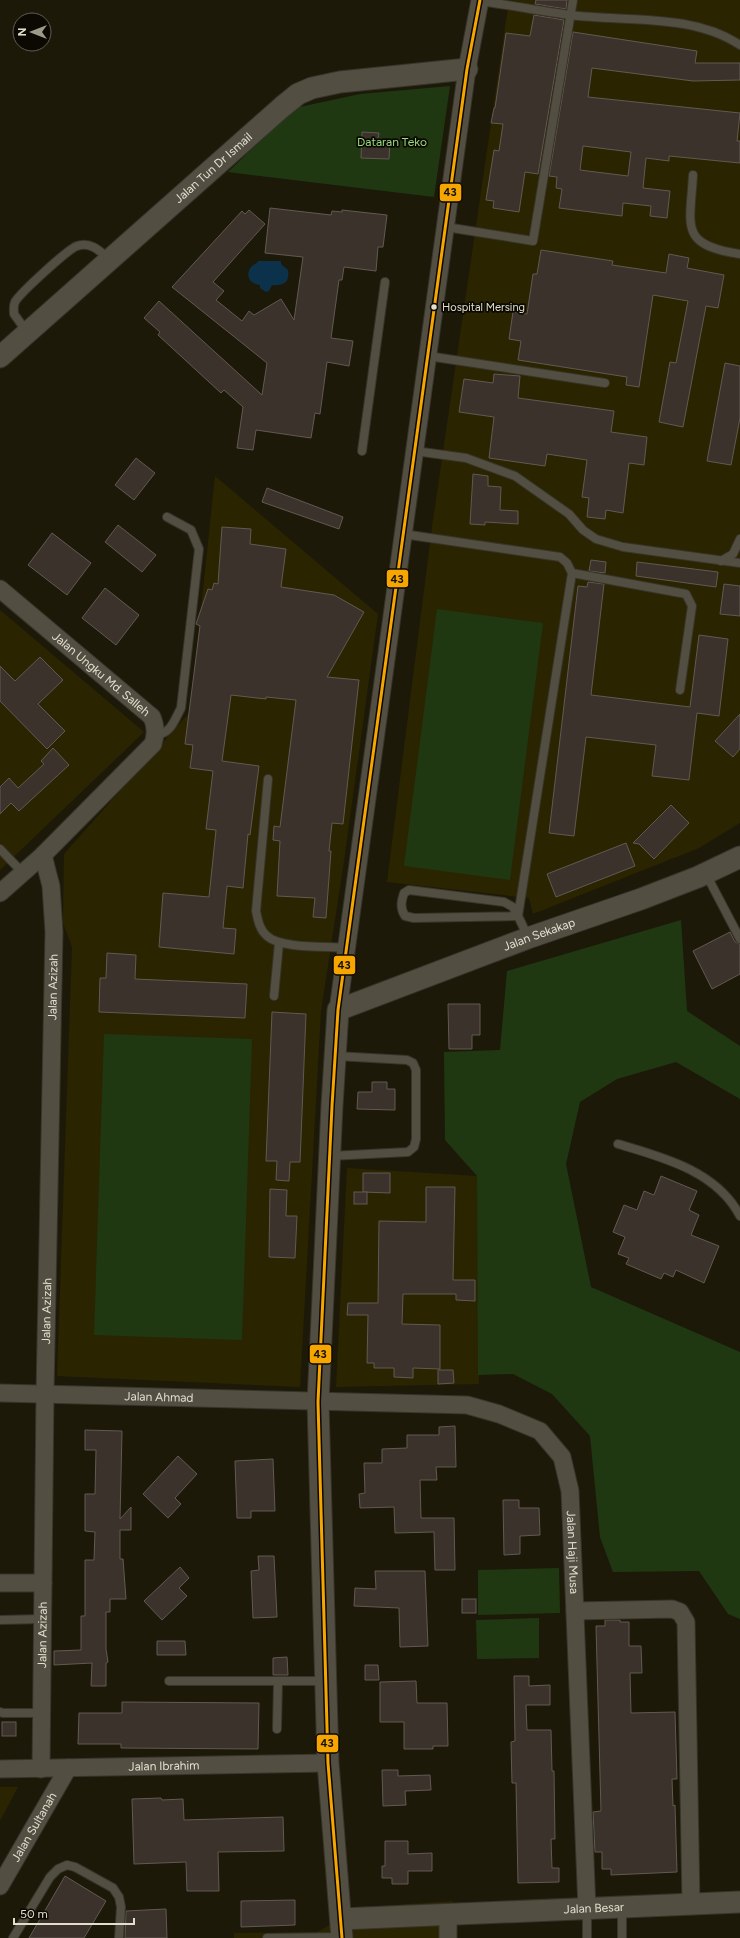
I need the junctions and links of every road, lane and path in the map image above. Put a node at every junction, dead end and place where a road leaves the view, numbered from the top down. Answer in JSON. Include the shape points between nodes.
{"nodes":[{"id":1,"x":480,"y":0,"type":"edge"},
{"id":2,"x":573,"y":0,"type":"edge"},
{"id":3,"x":570,"y":15,"type":"junction"},
{"id":4,"x":740,"y":45,"type":"edge"},
{"id":5,"x":467,"y":69,"type":"junction"},
{"id":6,"x":693,"y":175,"type":"dead end"},
{"id":7,"x":446,"y":227,"type":"junction"},
{"id":8,"x":740,"y":254,"type":"edge"},
{"id":9,"x":110,"y":259,"type":"junction"},
{"id":10,"x":385,"y":282,"type":"dead end"},
{"id":11,"x":27,"y":332,"type":"junction"},
{"id":12,"x":0,"y":356,"type":"edge"},
{"id":13,"x":428,"y":356,"type":"junction"},
{"id":14,"x":605,"y":383,"type":"dead end"},
{"id":15,"x":362,"y":451,"type":"dead end"},
{"id":16,"x":415,"y":451,"type":"junction"},
{"id":17,"x":166,"y":517,"type":"dead end"},
{"id":18,"x":403,"y":534,"type":"junction"},
{"id":19,"x":740,"y":539,"type":"edge"},
{"id":20,"x":721,"y":561,"type":"junction"},
{"id":21,"x":740,"y":563,"type":"edge"},
{"id":22,"x":572,"y":573,"type":"junction"},
{"id":23,"x":0,"y":589,"type":"edge"},
{"id":24,"x":680,"y":690,"type":"dead end"},
{"id":25,"x":156,"y":735,"type":"junction"},
{"id":26,"x":268,"y":779,"type":"dead end"},
{"id":27,"x":0,"y":849,"type":"edge"},
{"id":28,"x":43,"y":855,"type":"junction"},
{"id":29,"x":740,"y":857,"type":"edge"},
{"id":30,"x":23,"y":873,"type":"junction"},
{"id":31,"x":706,"y":873,"type":"junction"},
{"id":32,"x":0,"y":893,"type":"edge"},
{"id":33,"x":518,"y":916,"type":"junction"},
{"id":34,"x":528,"y":938,"type":"junction"},
{"id":35,"x":740,"y":939,"type":"edge"},
{"id":36,"x":279,"y":943,"type":"junction"},
{"id":37,"x":346,"y":948,"type":"junction"},
{"id":38,"x":274,"y":996,"type":"dead end"},
{"id":39,"x":338,"y":1010,"type":"junction"},
{"id":40,"x":335,"y":1056,"type":"junction"},
{"id":41,"x":618,"y":1144,"type":"dead end"},
{"id":42,"x":329,"y":1156,"type":"junction"},
{"id":43,"x":740,"y":1216,"type":"edge"},
{"id":44,"x":0,"y":1393,"type":"edge"},
{"id":45,"x":45,"y":1394,"type":"junction"},
{"id":46,"x":318,"y":1402,"type":"junction"},
{"id":47,"x":0,"y":1583,"type":"edge"},
{"id":48,"x":43,"y":1583,"type":"junction"},
{"id":49,"x":575,"y":1611,"type":"junction"},
{"id":50,"x":42,"y":1619,"type":"junction"},
{"id":51,"x":0,"y":1620,"type":"edge"},
{"id":52,"x":169,"y":1681,"type":"dead end"},
{"id":53,"x":278,"y":1681,"type":"junction"},
{"id":54,"x":325,"y":1681,"type":"junction"},
{"id":55,"x":0,"y":1712,"type":"edge"},
{"id":56,"x":41,"y":1713,"type":"junction"},
{"id":57,"x":277,"y":1729,"type":"dead end"},
{"id":58,"x":328,"y":1763,"type":"junction"},
{"id":59,"x":68,"y":1768,"type":"junction"},
{"id":60,"x":0,"y":1769,"type":"edge"},
{"id":61,"x":40,"y":1769,"type":"junction"},
{"id":62,"x":0,"y":1886,"type":"edge"},
{"id":63,"x":740,"y":1902,"type":"edge"},
{"id":64,"x":691,"y":1904,"type":"junction"},
{"id":65,"x":622,"y":1907,"type":"junction"},
{"id":66,"x":587,"y":1909,"type":"junction"},
{"id":67,"x":448,"y":1916,"type":"junction"},
{"id":68,"x":341,"y":1931,"type":"edge"},
{"id":69,"x":13,"y":1938,"type":"edge"},
{"id":70,"x":119,"y":1938,"type":"edge"},
{"id":71,"x":267,"y":1938,"type":"edge"},
{"id":72,"x":448,"y":1938,"type":"edge"},
{"id":73,"x":586,"y":1938,"type":"edge"},
{"id":74,"x":622,"y":1938,"type":"edge"}],
"edges":[{"from":1,"to":3,"type":"lane"},
{"from":1,"to":5,"type":"street"},
{"from":2,"to":3,"type":"lane"},
{"from":3,"to":4,"type":"lane","via":[[692,26],[714,32]]},
{"from":3,"to":7,"type":"lane","via":[[533,240]]},
{"from":5,"to":7,"type":"street"},
{"from":5,"to":9,"type":"street","name":"Jalan Tun Dr Ismail","via":[[340,82],[298,94]]},
{"from":6,"to":8,"type":"lane","via":[[691,227],[695,238],[719,251]]},
{"from":7,"to":13,"type":"street"},
{"from":9,"to":11,"type":"street","name":"Jalan Tun Dr Ismail"},
{"from":9,"to":11,"type":"lane","via":[[96,247],[76,246],[47,271],[15,302],[14,314]]},
{"from":10,"to":15,"type":"lane"},
{"from":11,"to":12,"type":"street","name":"Jalan Tun Dr Ismail"},
{"from":13,"to":14,"type":"lane"},
{"from":13,"to":16,"type":"street"},
{"from":16,"to":18,"type":"street"},
{"from":16,"to":20,"type":"lane","via":[[466,458],[515,476],[569,514],[583,530],[596,539],[623,547]]},
{"from":17,"to":25,"type":"lane","via":[[191,530],[199,549],[181,708],[172,726],[166,732]]},
{"from":18,"to":22,"type":"lane","via":[[560,557]]},
{"from":18,"to":37,"type":"street"},
{"from":19,"to":20,"type":"lane","via":[[733,554]]},
{"from":20,"to":21,"type":"lane"},
{"from":22,"to":24,"type":"lane","via":[[686,594],[692,606]]},
{"from":22,"to":33,"type":"lane"},
{"from":23,"to":25,"type":"street","name":"Jalan Ungku Md. Salleh","via":[[152,717]]},
{"from":25,"to":28,"type":"street","via":[[153,744]]},
{"from":26,"to":36,"type":"lane","via":[[256,911],[259,925],[267,936]]},
{"from":27,"to":30,"type":"lane"},
{"from":28,"to":30,"type":"street"},
{"from":28,"to":45,"type":"street","name":"Jalan Azizah","via":[[51,886],[54,932]]},
{"from":29,"to":31,"type":"street","name":"Jalan Sekakap"},
{"from":30,"to":32,"type":"street"},
{"from":31,"to":34,"type":"street","name":"Jalan Sekakap","via":[[641,899]]},
{"from":31,"to":35,"type":"lane"},
{"from":33,"to":33,"type":"lane","via":[[414,918],[405,916],[401,910],[401,901],[404,893],[410,890],[504,902],[513,907]]},
{"from":33,"to":34,"type":"lane"},
{"from":34,"to":39,"type":"street","name":"Jalan Sekakap"},
{"from":36,"to":37,"type":"lane"},
{"from":36,"to":38,"type":"lane"},
{"from":37,"to":39,"type":"street"},
{"from":39,"to":40,"type":"street"},
{"from":40,"to":42,"type":"street"},
{"from":40,"to":42,"type":"lane","via":[[407,1060],[414,1063],[416,1139],[414,1147],[408,1152]]},
{"from":41,"to":43,"type":"lane","via":[[666,1158],[692,1171],[717,1187]]},
{"from":42,"to":46,"type":"street"},
{"from":44,"to":45,"type":"street","name":"Jalan Ahmad"},
{"from":45,"to":46,"type":"street","name":"Jalan Ahmad"},
{"from":45,"to":48,"type":"street","name":"Jalan Azizah"},
{"from":46,"to":49,"type":"street","name":"Jalan Haji Musa","via":[[467,1405],[499,1414],[540,1431],[562,1457],[570,1492]]},
{"from":46,"to":54,"type":"street"},
{"from":47,"to":48,"type":"street"},
{"from":48,"to":50,"type":"street","name":"Jalan Azizah"},
{"from":49,"to":64,"type":"street","via":[[672,1609],[680,1612],[686,1622]]},
{"from":49,"to":66,"type":"street","name":"Jalan Haji Musa"},
{"from":50,"to":51,"type":"lane"},
{"from":50,"to":56,"type":"street","name":"Jalan Azizah"},
{"from":52,"to":53,"type":"lane"},
{"from":53,"to":54,"type":"lane"},
{"from":53,"to":57,"type":"lane"},
{"from":54,"to":58,"type":"street"},
{"from":55,"to":56,"type":"lane"},
{"from":56,"to":61,"type":"street","name":"Jalan Azizah"},
{"from":58,"to":59,"type":"street","name":"Jalan Ibrahim"},
{"from":58,"to":68,"type":"street"},
{"from":59,"to":61,"type":"street","name":"Jalan Ibrahim"},
{"from":59,"to":62,"type":"street","name":"Jalan Sultanah"},
{"from":60,"to":61,"type":"street","name":"Jalan Ibrahim"},
{"from":63,"to":64,"type":"street","name":"Jalan Besar"},
{"from":64,"to":65,"type":"street","name":"Jalan Besar"},
{"from":65,"to":66,"type":"street","name":"Jalan Besar"},
{"from":65,"to":74,"type":"lane"},
{"from":66,"to":67,"type":"street","name":"Jalan Besar"},
{"from":66,"to":73,"type":"lane"},
{"from":67,"to":68,"type":"street","name":"Jalan Besar"},
{"from":67,"to":72,"type":"street"},
{"from":68,"to":71,"type":"lane"},
{"from":69,"to":70,"type":"lane","via":[[50,1878],[66,1865],[75,1867],[113,1888],[119,1897],[121,1907]]}]}
